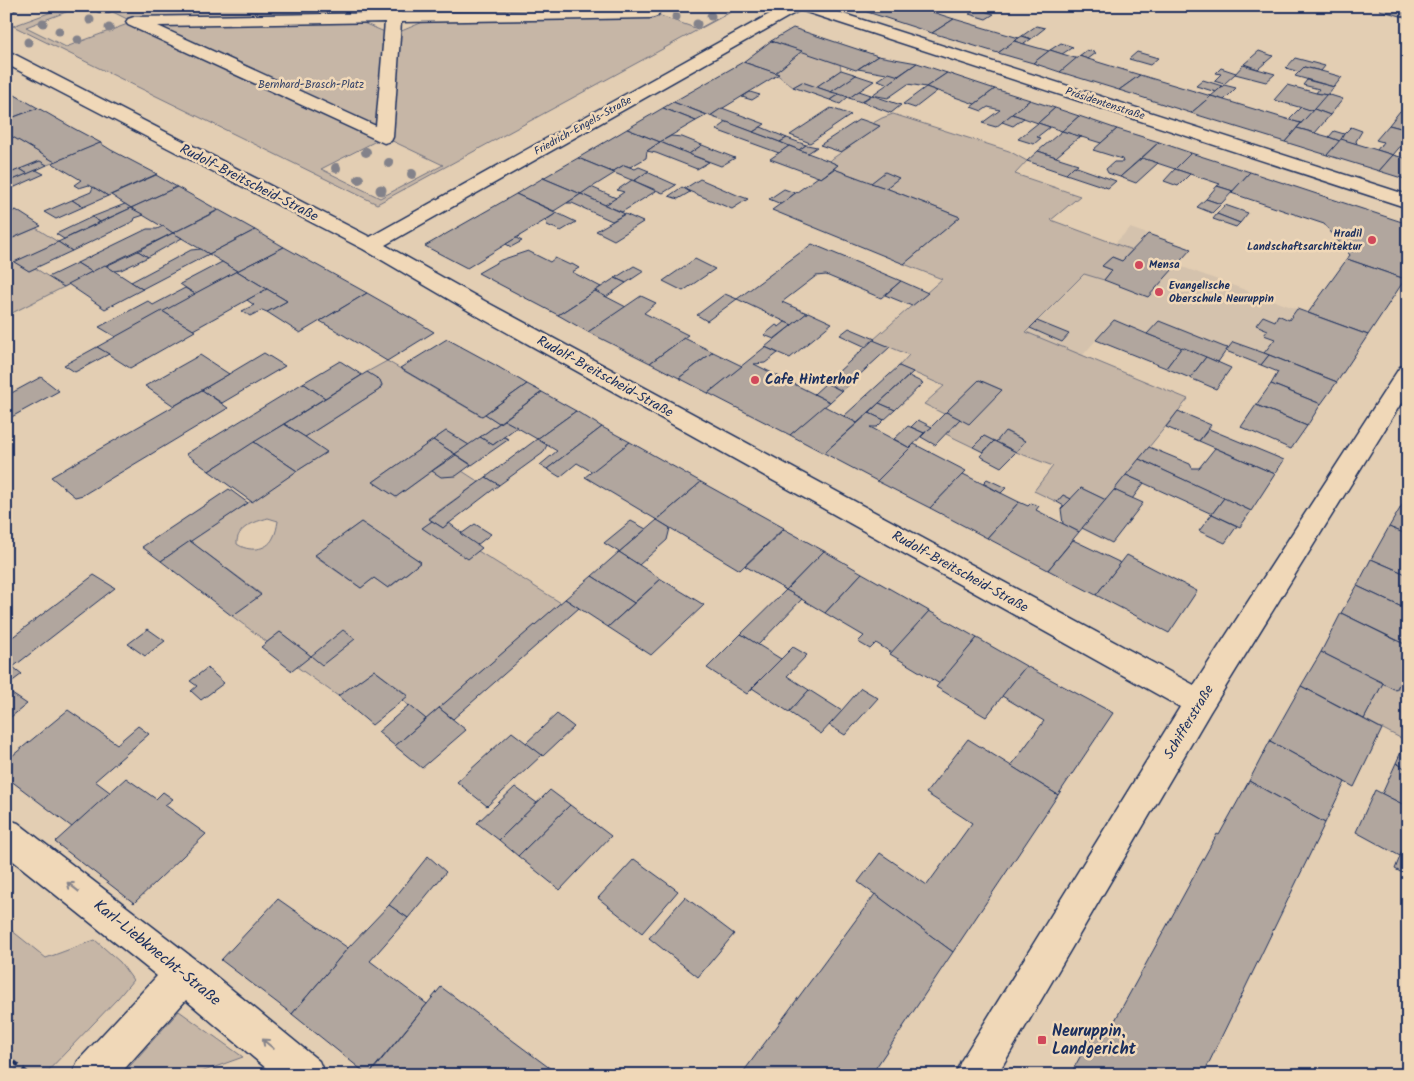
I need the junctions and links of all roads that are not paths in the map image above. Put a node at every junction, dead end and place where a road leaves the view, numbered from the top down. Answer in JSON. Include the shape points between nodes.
{"nodes":[{"id":1,"x":631,"y":6,"type":"edge"},
{"id":2,"x":796,"y":6,"type":"edge"},
{"id":3,"x":802,"y":6,"type":"edge"},
{"id":4,"x":394,"y":12,"type":"edge"},
{"id":5,"x":6,"y":57,"type":"edge"},
{"id":6,"x":1274,"y":158,"type":"junction"},
{"id":7,"x":1259,"y":176,"type":"dead end"},
{"id":8,"x":1408,"y":202,"type":"edge"},
{"id":9,"x":370,"y":244,"type":"junction"},
{"id":10,"x":1408,"y":372,"type":"edge"},
{"id":11,"x":1200,"y":703,"type":"junction"},
{"id":12,"x":6,"y":834,"type":"edge"},
{"id":13,"x":184,"y":974,"type":"junction"},
{"id":14,"x":92,"y":1075,"type":"edge"},
{"id":15,"x":305,"y":1075,"type":"edge"},
{"id":16,"x":975,"y":1075,"type":"edge"}],
"edges":[{"from":1,"to":4,"type":"street","via":[[651,13]]},
{"from":2,"to":9,"type":"street","name":"Friedrich-Engels-Straße"},
{"from":3,"to":6,"type":"street","name":"Präsidentenstraße"},
{"from":4,"to":4,"type":"street","via":[[384,137],[134,22]]},
{"from":5,"to":9,"type":"street","name":"Rudolf-Breitscheid-Straße"},
{"from":6,"to":7,"type":"street"},
{"from":6,"to":8,"type":"street","name":"Präsidentenstraße"},
{"from":9,"to":11,"type":"street","name":"Rudolf-Breitscheid-Straße","via":[[482,309]]},
{"from":10,"to":11,"type":"street","name":"Schifferstraße"},
{"from":11,"to":16,"type":"street","name":"Schifferstraße"},
{"from":13,"to":12,"type":"street","name":"Karl-Liebknecht-Straße","one_way":true},
{"from":13,"to":14,"type":"street"},
{"from":15,"to":13,"type":"street","name":"Karl-Liebknecht-Straße","one_way":true}]}
